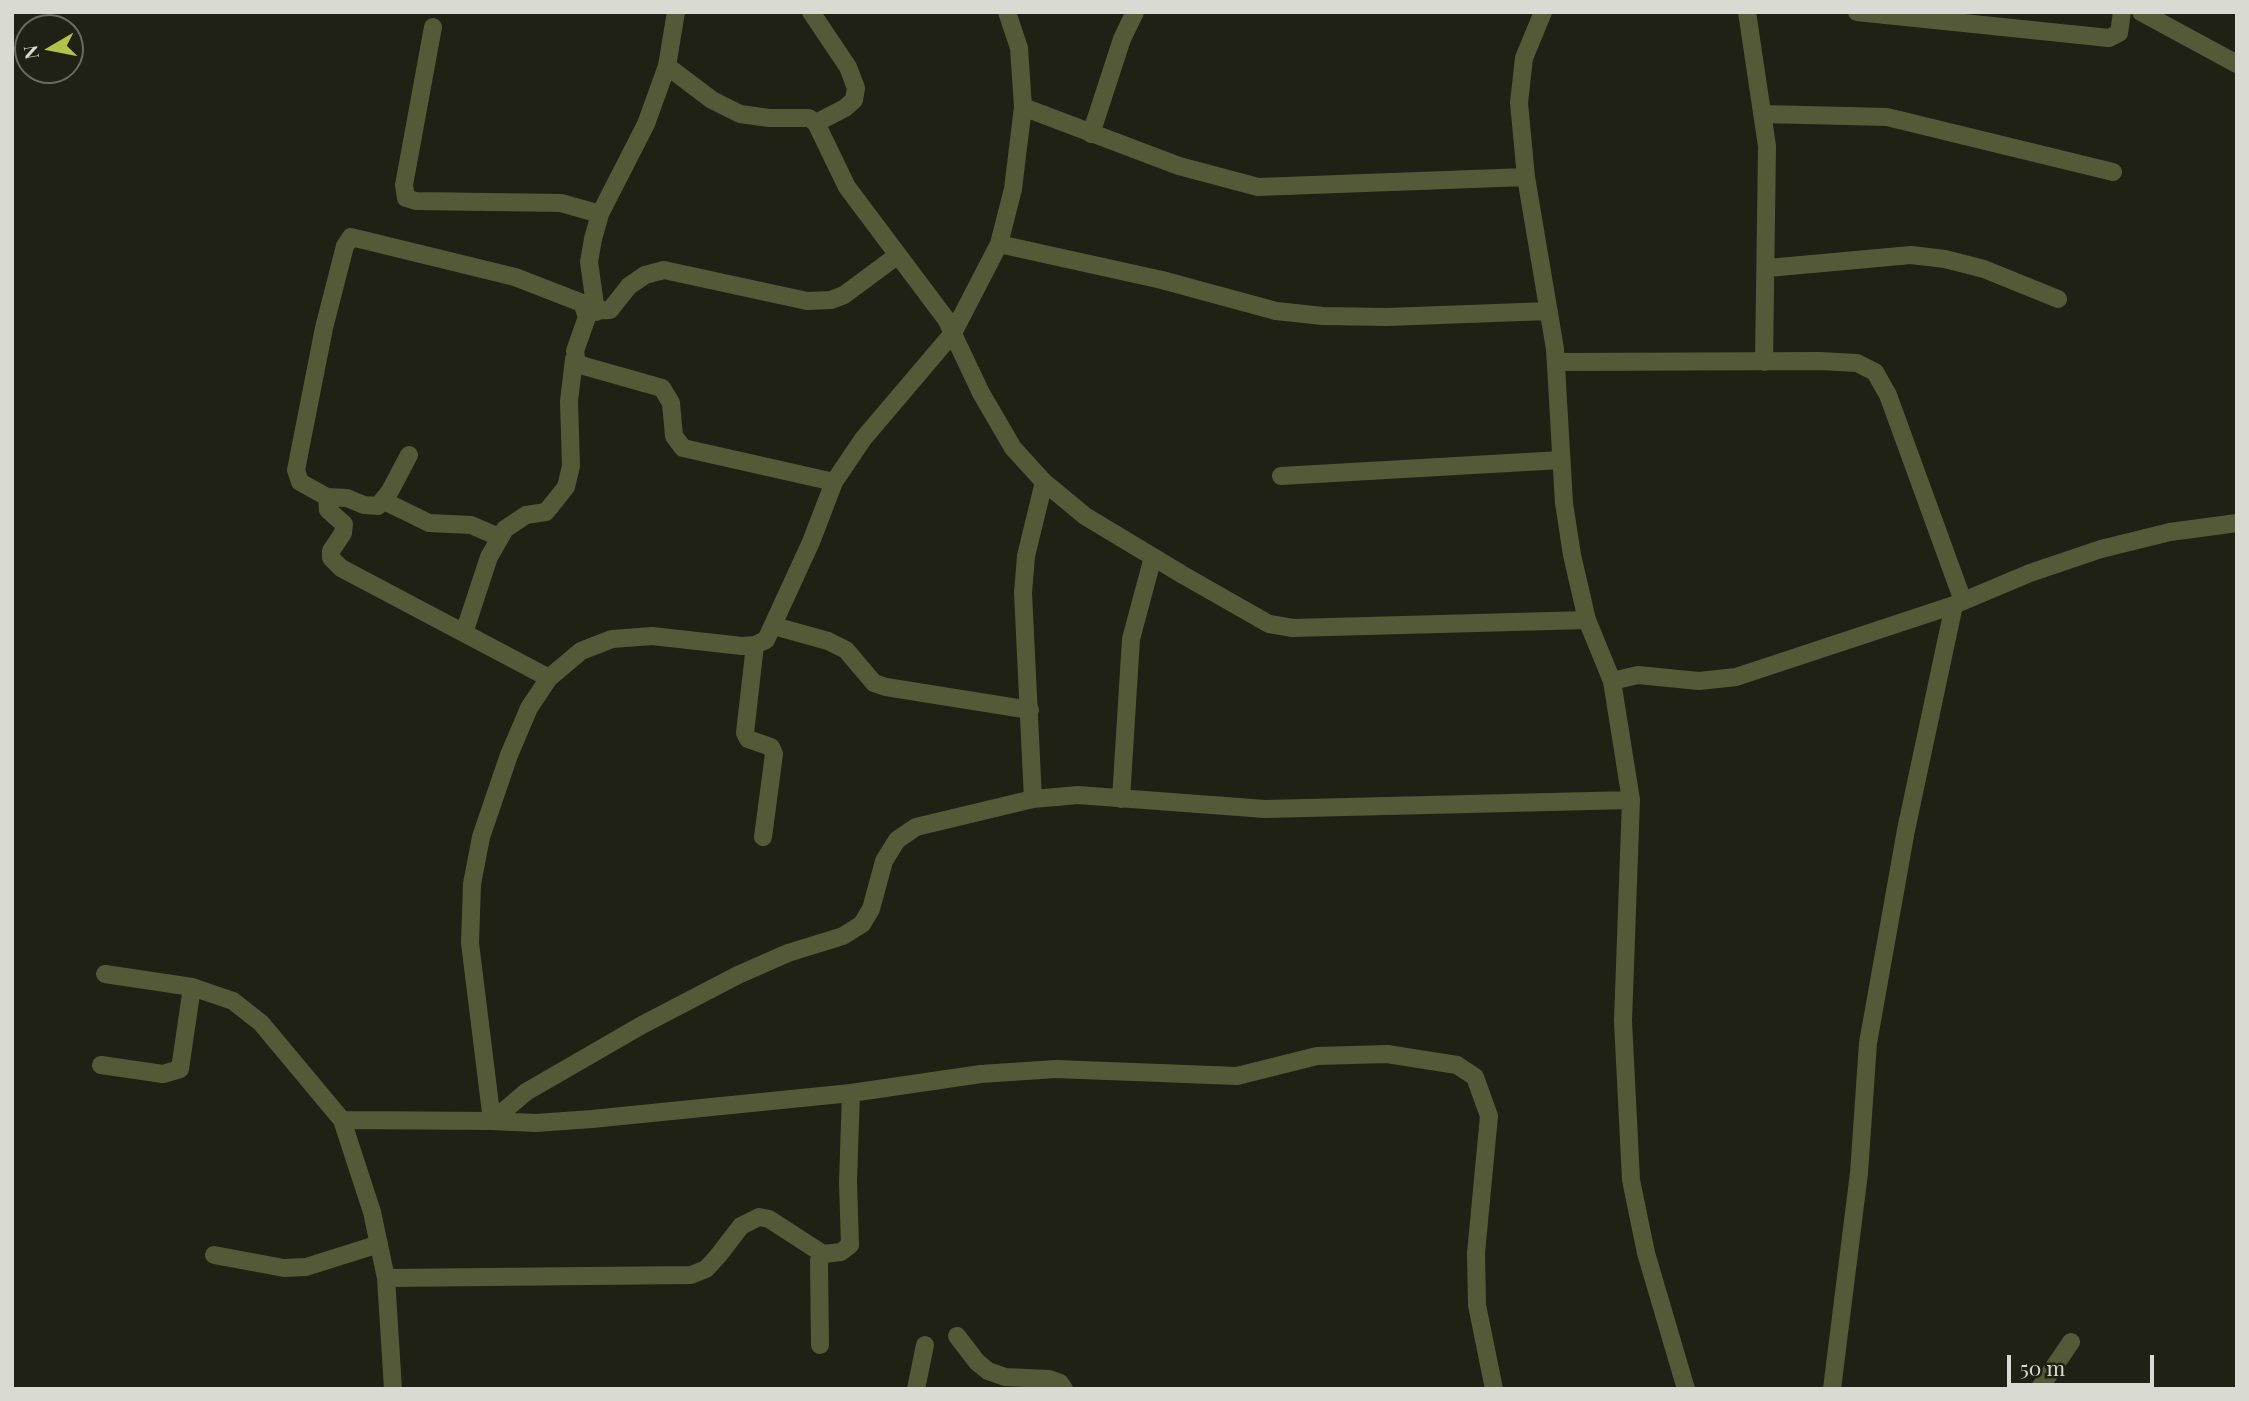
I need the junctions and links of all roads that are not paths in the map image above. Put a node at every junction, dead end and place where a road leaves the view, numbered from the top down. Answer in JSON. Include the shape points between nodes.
{"nodes":[{"id":1,"x":676,"y":12,"type":"edge"},
{"id":2,"x":811,"y":12,"type":"edge"},
{"id":3,"x":1007,"y":12,"type":"edge"},
{"id":4,"x":1135,"y":12,"type":"edge"},
{"id":5,"x":1543,"y":12,"type":"edge"},
{"id":6,"x":1746,"y":12,"type":"edge"},
{"id":7,"x":1857,"y":12,"type":"edge"},
{"id":8,"x":2122,"y":12,"type":"edge"},
{"id":9,"x":2141,"y":12,"type":"edge"},
{"id":10,"x":433,"y":27,"type":"dead end"},
{"id":11,"x":2237,"y":64,"type":"edge"},
{"id":12,"x":667,"y":66,"type":"junction"},
{"id":13,"x":1023,"y":107,"type":"junction"},
{"id":14,"x":1763,"y":114,"type":"junction"},
{"id":15,"x":816,"y":123,"type":"junction"},
{"id":16,"x":1091,"y":134,"type":"junction"},
{"id":17,"x":2113,"y":172,"type":"dead end"},
{"id":18,"x":1526,"y":177,"type":"junction"},
{"id":19,"x":600,"y":214,"type":"junction"},
{"id":20,"x":999,"y":244,"type":"junction"},
{"id":21,"x":898,"y":255,"type":"junction"},
{"id":22,"x":1768,"y":268,"type":"junction"},
{"id":23,"x":2058,"y":299,"type":"dead end"},
{"id":24,"x":592,"y":311,"type":"junction"},
{"id":25,"x":1549,"y":311,"type":"junction"},
{"id":26,"x":953,"y":333,"type":"junction"},
{"id":27,"x":574,"y":359,"type":"junction"},
{"id":28,"x":1556,"y":362,"type":"junction"},
{"id":29,"x":1764,"y":362,"type":"junction"},
{"id":30,"x":409,"y":455,"type":"dead end"},
{"id":31,"x":1561,"y":460,"type":"junction"},
{"id":32,"x":1281,"y":475,"type":"dead end"},
{"id":33,"x":834,"y":482,"type":"junction"},
{"id":34,"x":1044,"y":482,"type":"junction"},
{"id":35,"x":327,"y":496,"type":"junction"},
{"id":36,"x":384,"y":501,"type":"junction"},
{"id":37,"x":2237,"y":523,"type":"edge"},
{"id":38,"x":499,"y":537,"type":"junction"},
{"id":39,"x":1153,"y":557,"type":"junction"},
{"id":40,"x":1959,"y":603,"type":"junction"},
{"id":41,"x":1587,"y":620,"type":"junction"},
{"id":42,"x":774,"y":626,"type":"junction"},
{"id":43,"x":464,"y":633,"type":"junction"},
{"id":44,"x":755,"y":645,"type":"junction"},
{"id":45,"x":549,"y":678,"type":"junction"},
{"id":46,"x":1612,"y":681,"type":"junction"},
{"id":47,"x":1030,"y":710,"type":"junction"},
{"id":48,"x":1033,"y":799,"type":"junction"},
{"id":49,"x":1121,"y":799,"type":"junction"},
{"id":50,"x":1631,"y":800,"type":"junction"},
{"id":51,"x":763,"y":837,"type":"dead end"},
{"id":52,"x":105,"y":974,"type":"dead end"},
{"id":53,"x":192,"y":987,"type":"junction"},
{"id":54,"x":101,"y":1065,"type":"dead end"},
{"id":55,"x":851,"y":1093,"type":"junction"},
{"id":56,"x":342,"y":1120,"type":"junction"},
{"id":57,"x":492,"y":1121,"type":"junction"},
{"id":58,"x":379,"y":1244,"type":"junction"},
{"id":59,"x":823,"y":1254,"type":"junction"},
{"id":60,"x":214,"y":1255,"type":"dead end"},
{"id":61,"x":386,"y":1278,"type":"junction"},
{"id":62,"x":957,"y":1336,"type":"dead end"},
{"id":63,"x":2071,"y":1342,"type":"dead end"},
{"id":64,"x":820,"y":1345,"type":"dead end"},
{"id":65,"x":925,"y":1345,"type":"dead end"},
{"id":66,"x":393,"y":1389,"type":"edge"},
{"id":67,"x":916,"y":1389,"type":"edge"},
{"id":68,"x":1065,"y":1389,"type":"edge"},
{"id":69,"x":1494,"y":1389,"type":"edge"},
{"id":70,"x":1686,"y":1389,"type":"edge"},
{"id":71,"x":1832,"y":1389,"type":"edge"},
{"id":72,"x":2039,"y":1389,"type":"edge"}],
"edges":[{"from":1,"to":12,"type":"street"},
{"from":2,"to":15,"type":"street","via":[[848,67],[856,88],[854,100],[845,108]]},
{"from":3,"to":13,"type":"street","via":[[1019,48]]},
{"from":4,"to":16,"type":"street"},
{"from":5,"to":18,"type":"street","via":[[1524,58],[1518,103]]},
{"from":6,"to":14,"type":"street"},
{"from":7,"to":8,"type":"street","via":[[2109,38],[2119,33]]},
{"from":9,"to":11,"type":"street"},
{"from":10,"to":19,"type":"street","via":[[404,186],[406,198],[561,203]]},
{"from":12,"to":15,"type":"street","via":[[712,100],[740,114],[809,118]]},
{"from":12,"to":19,"type":"street","via":[[646,124]]},
{"from":13,"to":16,"type":"street"},
{"from":13,"to":20,"type":"street","via":[[1013,189]]},
{"from":14,"to":17,"type":"street","via":[[1887,117]]},
{"from":14,"to":22,"type":"street"},
{"from":15,"to":21,"type":"street","via":[[848,187]]},
{"from":16,"to":18,"type":"street","via":[[1220,179],[1258,187]]},
{"from":18,"to":25,"type":"street"},
{"from":19,"to":24,"type":"street","via":[[589,262]]},
{"from":20,"to":25,"type":"street","via":[[1276,311],[1387,317]]},
{"from":20,"to":26,"type":"street"},
{"from":21,"to":24,"type":"street","via":[[831,300],[807,301],[664,270],[629,286],[615,307]]},
{"from":21,"to":26,"type":"street"},
{"from":22,"to":23,"type":"street","via":[[1911,255],[1983,269]]},
{"from":22,"to":29,"type":"street"},
{"from":24,"to":27,"type":"street"},
{"from":24,"to":35,"type":"street","via":[[514,277],[351,237],[324,328],[296,470],[300,482]]},
{"from":25,"to":28,"type":"street"},
{"from":26,"to":33,"type":"street","via":[[863,439]]},
{"from":26,"to":34,"type":"street","via":[[1013,448]]},
{"from":27,"to":33,"type":"street","via":[[583,368],[662,388],[671,403],[674,436],[682,447]]},
{"from":27,"to":38,"type":"street","via":[[569,401],[571,466],[566,487],[546,512],[516,520]]},
{"from":28,"to":29,"type":"street"},
{"from":28,"to":31,"type":"street"},
{"from":29,"to":40,"type":"street","via":[[1857,363],[1874,372],[1888,395]]},
{"from":30,"to":36,"type":"street"},
{"from":31,"to":32,"type":"street"},
{"from":31,"to":41,"type":"street","via":[[1570,542]]},
{"from":33,"to":42,"type":"street"},
{"from":34,"to":39,"type":"street","via":[[1085,516]]},
{"from":34,"to":47,"type":"street","via":[[1026,556],[1023,593]]},
{"from":35,"to":36,"type":"street","via":[[372,507]]},
{"from":35,"to":43,"type":"street","via":[[328,510],[345,528],[331,551],[334,564]]},
{"from":36,"to":38,"type":"street","via":[[439,526],[471,525]]},
{"from":37,"to":40,"type":"street","via":[[2170,531],[2101,549]]},
{"from":38,"to":43,"type":"street"},
{"from":39,"to":41,"type":"street","via":[[1269,624],[1293,628]]},
{"from":39,"to":49,"type":"street","via":[[1131,639]]},
{"from":40,"to":46,"type":"street","via":[[1736,677],[1699,681],[1638,676]]},
{"from":40,"to":71,"type":"street","via":[[1900,855],[1868,1043],[1859,1172]]},
{"from":41,"to":46,"type":"street"},
{"from":42,"to":44,"type":"street","via":[[766,640]]},
{"from":42,"to":47,"type":"street","via":[[846,650],[874,682],[886,687]]},
{"from":43,"to":45,"type":"street"},
{"from":44,"to":45,"type":"street","via":[[652,636],[612,639],[581,651]]},
{"from":44,"to":51,"type":"street","via":[[744,733],[771,747],[774,754]]},
{"from":45,"to":57,"type":"street","via":[[509,755],[481,837],[472,884],[470,943]]},
{"from":46,"to":50,"type":"street"},
{"from":47,"to":48,"type":"street"},
{"from":48,"to":49,"type":"street","via":[[1079,795]]},
{"from":48,"to":57,"type":"street","via":[[916,827],[897,840],[884,861],[871,909],[862,923],[843,936],[738,975],[642,1025],[526,1092]]},
{"from":49,"to":50,"type":"street","via":[[1265,809]]},
{"from":50,"to":70,"type":"street","via":[[1623,1021],[1632,1180],[1646,1252]]},
{"from":52,"to":53,"type":"street"},
{"from":53,"to":54,"type":"street","via":[[180,1069],[163,1074]]},
{"from":53,"to":56,"type":"street","via":[[233,1002],[261,1023]]},
{"from":55,"to":57,"type":"street","via":[[536,1123]]},
{"from":55,"to":59,"type":"street","via":[[850,1245],[841,1252]]},
{"from":55,"to":69,"type":"street","via":[[981,1074],[1056,1069],[1237,1076],[1331,1055],[1387,1054],[1457,1065],[1475,1077],[1489,1116],[1476,1253],[1476,1305]]},
{"from":56,"to":57,"type":"street"},
{"from":56,"to":58,"type":"street"},
{"from":58,"to":60,"type":"street","via":[[306,1268]]},
{"from":58,"to":61,"type":"street"},
{"from":59,"to":61,"type":"street","via":[[759,1217],[741,1226],[712,1263],[691,1275]]},
{"from":59,"to":64,"type":"street","via":[[818,1270]]},
{"from":61,"to":66,"type":"street"},
{"from":62,"to":68,"type":"street","via":[[988,1371],[1049,1380]]},
{"from":63,"to":72,"type":"street"},
{"from":65,"to":67,"type":"street"}]}
